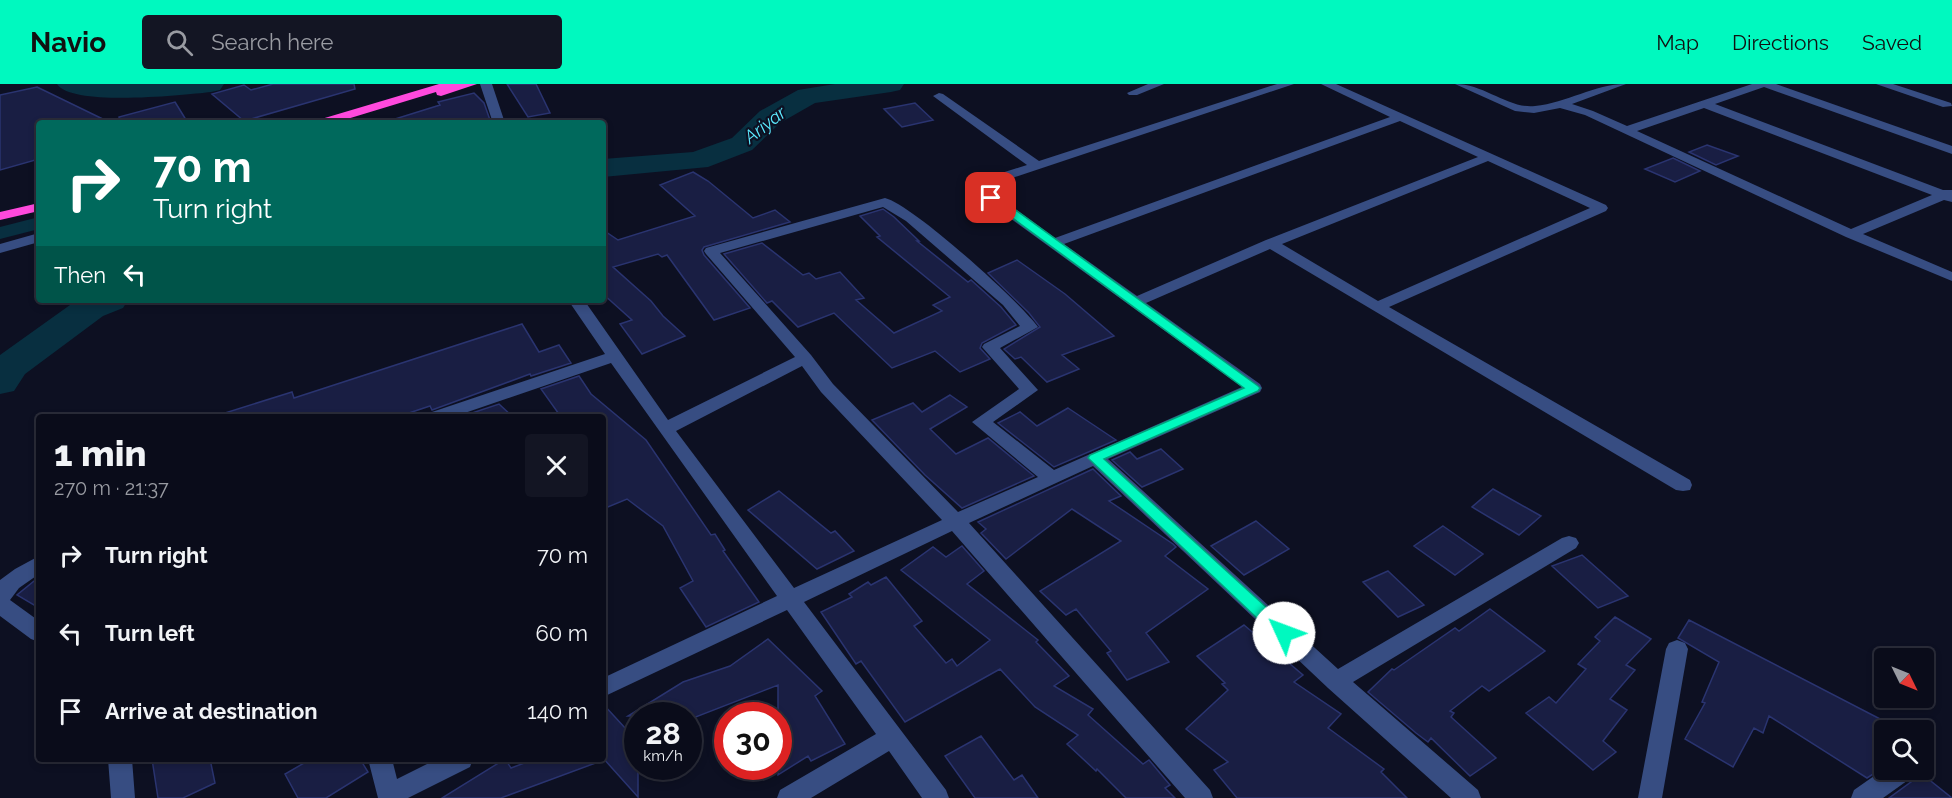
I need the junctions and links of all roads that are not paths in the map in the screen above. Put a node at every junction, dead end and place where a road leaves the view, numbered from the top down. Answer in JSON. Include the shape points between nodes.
{"nodes":[{"id":1,"x":451,"y":84,"type":"edge"},
{"id":2,"x":471,"y":84,"type":"edge"},
{"id":3,"x":486,"y":84,"type":"edge"},
{"id":4,"x":1158,"y":84,"type":"edge"},
{"id":5,"x":1288,"y":84,"type":"edge"},
{"id":6,"x":1327,"y":84,"type":"edge"},
{"id":7,"x":1461,"y":84,"type":"edge"},
{"id":8,"x":1620,"y":84,"type":"edge"},
{"id":9,"x":1764,"y":84,"type":"edge"},
{"id":10,"x":1882,"y":84,"type":"edge"},
{"id":11,"x":1133,"y":93,"type":"dead end"},
{"id":12,"x":939,"y":96,"type":"dead end"},
{"id":13,"x":1560,"y":104,"type":"junction"},
{"id":14,"x":1704,"y":104,"type":"junction"},
{"id":15,"x":1947,"y":105,"type":"dead end"},
{"id":16,"x":1401,"y":117,"type":"junction"},
{"id":17,"x":332,"y":120,"type":"edge"},
{"id":18,"x":355,"y":120,"type":"edge"},
{"id":19,"x":498,"y":120,"type":"edge"},
{"id":20,"x":1627,"y":130,"type":"junction"},
{"id":21,"x":1952,"y":150,"type":"edge"},
{"id":22,"x":1488,"y":157,"type":"junction"},
{"id":23,"x":1037,"y":166,"type":"junction"},
{"id":24,"x":1949,"y":195,"type":"edge"},
{"id":25,"x":36,"y":199,"type":"edge"},
{"id":26,"x":0,"y":206,"type":"edge"},
{"id":27,"x":36,"y":208,"type":"edge"},
{"id":28,"x":0,"y":216,"type":"edge"},
{"id":29,"x":1851,"y":234,"type":"junction"},
{"id":30,"x":36,"y":238,"type":"edge"},
{"id":31,"x":1054,"y":243,"type":"junction"},
{"id":32,"x":1271,"y":243,"type":"junction"},
{"id":33,"x":0,"y":249,"type":"edge"},
{"id":34,"x":1952,"y":277,"type":"edge"},
{"id":35,"x":1135,"y":302,"type":"junction"},
{"id":36,"x":578,"y":303,"type":"edge"},
{"id":37,"x":1377,"y":308,"type":"junction"},
{"id":38,"x":614,"y":357,"type":"junction"},
{"id":39,"x":805,"y":358,"type":"junction"},
{"id":40,"x":464,"y":412,"type":"edge"},
{"id":41,"x":665,"y":429,"type":"junction"},
{"id":42,"x":1095,"y":458,"type":"junction"},
{"id":43,"x":1052,"y":478,"type":"junction"},
{"id":44,"x":1683,"y":485,"type":"dead end"},
{"id":45,"x":954,"y":522,"type":"junction"},
{"id":46,"x":1569,"y":543,"type":"dead end"},
{"id":47,"x":36,"y":566,"type":"edge"},
{"id":48,"x":792,"y":599,"type":"junction"},
{"id":49,"x":0,"y":600,"type":"edge"},
{"id":50,"x":36,"y":631,"type":"edge"},
{"id":51,"x":1677,"y":649,"type":"dead end"},
{"id":52,"x":1336,"y":681,"type":"junction"},
{"id":53,"x":606,"y":686,"type":"edge"},
{"id":54,"x":892,"y":737,"type":"junction"},
{"id":55,"x":120,"y":762,"type":"edge"},
{"id":56,"x":380,"y":762,"type":"edge"},
{"id":57,"x":455,"y":762,"type":"edge"},
{"id":58,"x":1888,"y":780,"type":"edge"},
{"id":59,"x":386,"y":796,"type":"edge"},
{"id":60,"x":123,"y":798,"type":"edge"},
{"id":61,"x":789,"y":798,"type":"edge"},
{"id":62,"x":937,"y":798,"type":"edge"},
{"id":63,"x":1201,"y":798,"type":"edge"},
{"id":64,"x":1469,"y":798,"type":"edge"},
{"id":65,"x":1650,"y":798,"type":"edge"},
{"id":66,"x":1863,"y":798,"type":"edge"}],
"edges":[{"from":1,"to":17,"type":"highway"},
{"from":2,"to":18,"type":"highway"},
{"from":3,"to":19,"type":"street"},
{"from":4,"to":11,"type":"street"},
{"from":5,"to":23,"type":"street"},
{"from":6,"to":16,"type":"street"},
{"from":7,"to":13,"type":"street","via":[[1515,108],[1534,110]]},
{"from":8,"to":13,"type":"street"},
{"from":9,"to":14,"type":"street"},
{"from":9,"to":21,"type":"street"},
{"from":10,"to":15,"type":"street"},
{"from":12,"to":23,"type":"street"},
{"from":13,"to":20,"type":"street"},
{"from":14,"to":20,"type":"street"},
{"from":14,"to":24,"type":"street"},
{"from":16,"to":22,"type":"street"},
{"from":16,"to":31,"type":"street"},
{"from":20,"to":29,"type":"street"},
{"from":22,"to":32,"type":"street"},
{"from":22,"to":37,"type":"street","via":[[1600,208]]},
{"from":23,"to":31,"type":"street","via":[[975,186]]},
{"from":24,"to":29,"type":"street"},
{"from":25,"to":26,"type":"highway"},
{"from":27,"to":28,"type":"highway"},
{"from":29,"to":34,"type":"street"},
{"from":30,"to":33,"type":"street"},
{"from":31,"to":35,"type":"street"},
{"from":32,"to":35,"type":"street"},
{"from":32,"to":37,"type":"street"},
{"from":35,"to":42,"type":"street","via":[[1254,388]]},
{"from":36,"to":38,"type":"street"},
{"from":37,"to":44,"type":"street"},
{"from":38,"to":40,"type":"street"},
{"from":38,"to":41,"type":"street"},
{"from":39,"to":41,"type":"street"},
{"from":39,"to":43,"type":"street","via":[[711,251],[885,202],[911,218],[1008,302],[1030,327],[990,347],[1029,390],[981,422]]},
{"from":39,"to":45,"type":"street","via":[[827,388]]},
{"from":41,"to":48,"type":"street"},
{"from":42,"to":43,"type":"street"},
{"from":42,"to":52,"type":"street"},
{"from":43,"to":45,"type":"street"},
{"from":45,"to":48,"type":"street"},
{"from":45,"to":63,"type":"street"},
{"from":46,"to":52,"type":"street"},
{"from":47,"to":49,"type":"street","via":[[12,581],[2,591]]},
{"from":48,"to":53,"type":"street"},
{"from":48,"to":54,"type":"street"},
{"from":49,"to":50,"type":"street","via":[[3,607]]},
{"from":51,"to":65,"type":"street"},
{"from":52,"to":64,"type":"street"},
{"from":54,"to":61,"type":"street"},
{"from":54,"to":62,"type":"street"},
{"from":55,"to":60,"type":"street"},
{"from":56,"to":59,"type":"street"},
{"from":57,"to":59,"type":"street"},
{"from":58,"to":66,"type":"street"}]}
